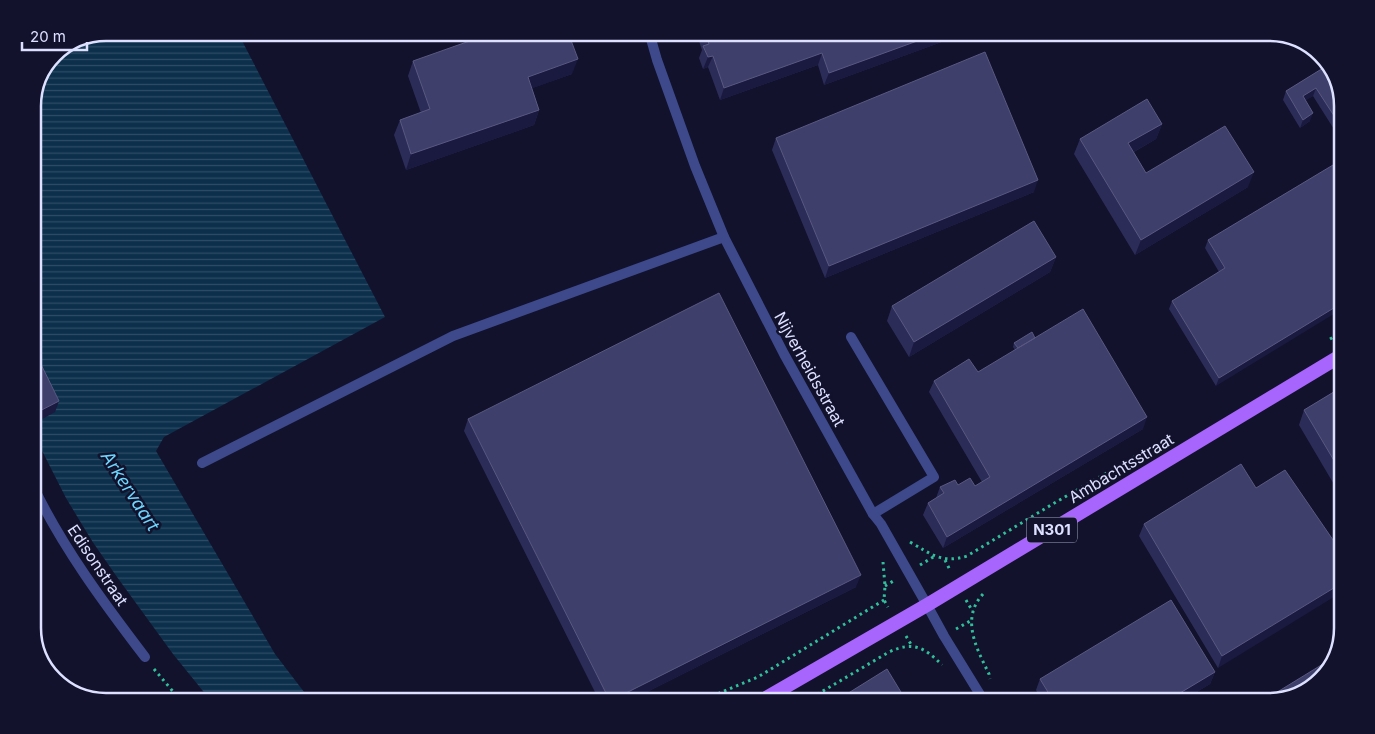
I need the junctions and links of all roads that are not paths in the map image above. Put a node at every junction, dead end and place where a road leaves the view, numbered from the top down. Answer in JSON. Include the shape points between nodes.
{"nodes":[{"id":1,"x":652,"y":41,"type":"edge"},
{"id":2,"x":724,"y":237,"type":"junction"},
{"id":3,"x":851,"y":337,"type":"dead end"},
{"id":4,"x":1334,"y":360,"type":"edge"},
{"id":5,"x":202,"y":463,"type":"dead end"},
{"id":6,"x":41,"y":503,"type":"edge"},
{"id":7,"x":873,"y":514,"type":"junction"},
{"id":8,"x":927,"y":605,"type":"junction"},
{"id":9,"x":145,"y":657,"type":"road end"},
{"id":10,"x":776,"y":693,"type":"edge"},
{"id":11,"x":979,"y":693,"type":"edge"}],
"edges":[{"from":1,"to":2,"type":"street","name":"Nijverheidsstraat","via":[[695,166]]},
{"from":2,"to":5,"type":"street","via":[[453,336]]},
{"from":2,"to":7,"type":"street","name":"Nijverheidsstraat","via":[[784,354]]},
{"from":3,"to":7,"type":"street","via":[[934,477]]},
{"from":4,"to":8,"type":"main road","name":"Ambachtsstraat","number":"N301"},
{"from":6,"to":9,"type":"street","name":"Edisonstraat","via":[[88,582]]},
{"from":7,"to":8,"type":"street","name":"Nijverheidsstraat"},
{"from":8,"to":10,"type":"main road","name":"Ambachtsstraat","number":"N301"},
{"from":8,"to":11,"type":"street","name":"Nijverheidsstraat"}]}
